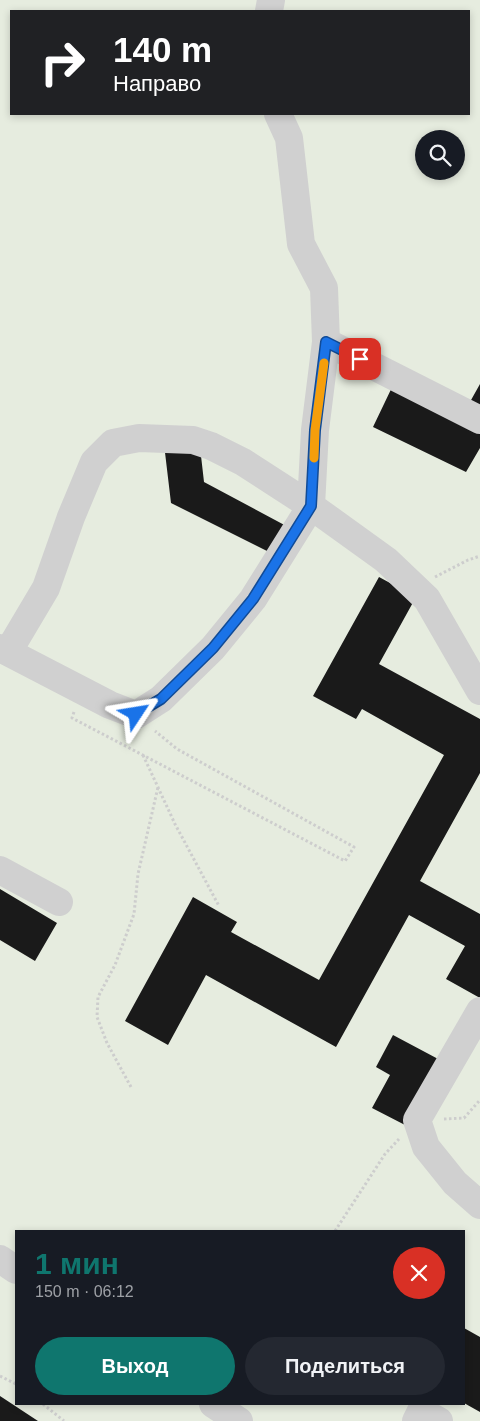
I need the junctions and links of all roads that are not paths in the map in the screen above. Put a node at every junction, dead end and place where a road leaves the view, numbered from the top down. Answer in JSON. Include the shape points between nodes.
{"nodes":[{"id":1,"x":278,"y":115,"type":"edge"},
{"id":2,"x":326,"y":342,"type":"junction"},
{"id":3,"x":480,"y":420,"type":"edge"},
{"id":4,"x":311,"y":506,"type":"junction"},
{"id":5,"x":4,"y":650,"type":"edge"},
{"id":6,"x":480,"y":691,"type":"edge"},
{"id":7,"x":0,"y":870,"type":"edge"},
{"id":8,"x":59,"y":902,"type":"dead end"},
{"id":9,"x":480,"y":1012,"type":"edge"},
{"id":10,"x":480,"y":1205,"type":"edge"},
{"id":11,"x":0,"y":1259,"type":"edge"},
{"id":12,"x":15,"y":1269,"type":"edge"},
{"id":13,"x":215,"y":1405,"type":"edge"},
{"id":14,"x":239,"y":1421,"type":"edge"}],
"edges":[{"from":1,"to":2,"type":"street","via":[[289,138],[301,244],[324,288]]},
{"from":2,"to":3,"type":"street"},
{"from":2,"to":4,"type":"street","via":[[315,430]]},
{"from":4,"to":5,"type":"street","via":[[253,599],[213,648],[161,699],[136,714],[110,706]]},
{"from":4,"to":5,"type":"street","via":[[243,462],[193,440],[139,438],[112,443],[94,462],[46,588]]},
{"from":4,"to":6,"type":"street","via":[[386,560],[427,599]]},
{"from":7,"to":8,"type":"street"},
{"from":9,"to":10,"type":"street","via":[[416,1120],[426,1147],[455,1183]]},
{"from":11,"to":12,"type":"street"},
{"from":13,"to":14,"type":"street"}]}
